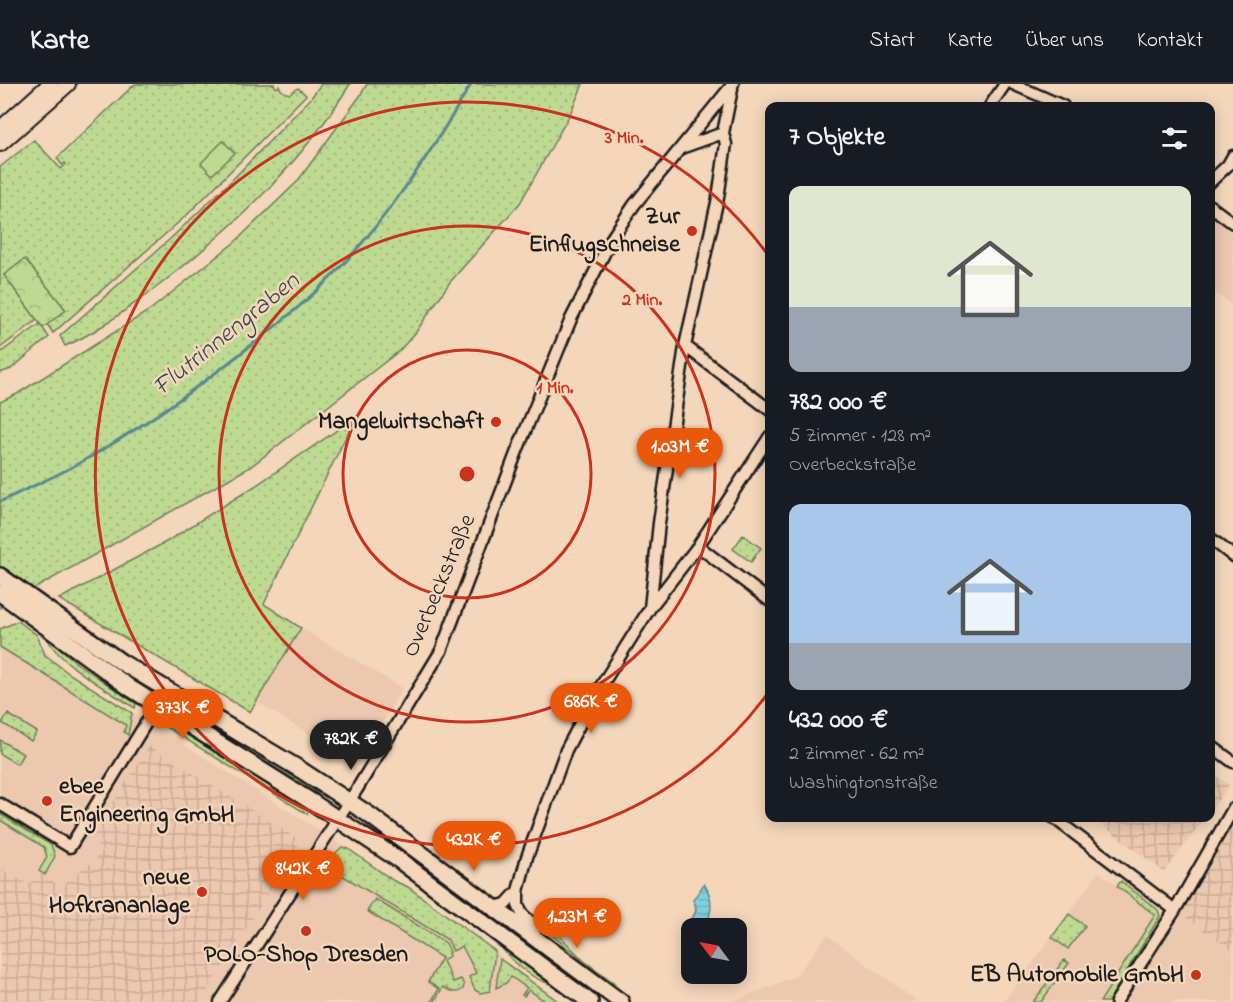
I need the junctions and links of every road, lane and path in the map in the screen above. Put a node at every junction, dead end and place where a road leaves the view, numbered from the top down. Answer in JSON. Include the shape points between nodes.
{"nodes":[{"id":1,"x":50,"y":84,"type":"edge"},
{"id":2,"x":68,"y":84,"type":"edge"},
{"id":3,"x":1005,"y":84,"type":"edge"},
{"id":4,"x":1013,"y":84,"type":"edge"},
{"id":5,"x":733,"y":85,"type":"edge"},
{"id":6,"x":993,"y":102,"type":"edge"},
{"id":7,"x":1055,"y":102,"type":"edge"},
{"id":8,"x":0,"y":129,"type":"edge"},
{"id":9,"x":723,"y":133,"type":"junction"},
{"id":10,"x":0,"y":144,"type":"edge"},
{"id":11,"x":680,"y":149,"type":"junction"},
{"id":12,"x":1233,"y":156,"type":"edge"},
{"id":13,"x":1215,"y":177,"type":"edge"},
{"id":14,"x":1215,"y":212,"type":"edge"},
{"id":15,"x":1233,"y":223,"type":"edge"},
{"id":16,"x":685,"y":346,"type":"junction"},
{"id":17,"x":765,"y":407,"type":"edge"},
{"id":18,"x":765,"y":444,"type":"edge"},
{"id":19,"x":1215,"y":542,"type":"edge"},
{"id":20,"x":698,"y":546,"type":"junction"},
{"id":21,"x":1233,"y":556,"type":"edge"},
{"id":22,"x":0,"y":576,"type":"edge"},
{"id":23,"x":0,"y":593,"type":"edge"},
{"id":24,"x":765,"y":597,"type":"edge"},
{"id":25,"x":650,"y":608,"type":"junction"},
{"id":26,"x":157,"y":705,"type":"junction"},
{"id":27,"x":1215,"y":749,"type":"edge"},
{"id":28,"x":1233,"y":762,"type":"edge"},
{"id":29,"x":349,"y":802,"type":"junction"},
{"id":30,"x":0,"y":804,"type":"edge"},
{"id":31,"x":1233,"y":809,"type":"edge"},
{"id":32,"x":338,"y":819,"type":"junction"},
{"id":33,"x":1059,"y":822,"type":"edge"},
{"id":34,"x":518,"y":891,"type":"junction"},
{"id":35,"x":494,"y":907,"type":"junction"},
{"id":36,"x":1175,"y":910,"type":"junction"},
{"id":37,"x":536,"y":938,"type":"junction"},
{"id":38,"x":600,"y":986,"type":"junction"},
{"id":39,"x":220,"y":1002,"type":"edge"},
{"id":40,"x":589,"y":1002,"type":"edge"},
{"id":41,"x":621,"y":1002,"type":"edge"},
{"id":42,"x":1116,"y":1002,"type":"edge"}],
"edges":[{"from":1,"to":8,"type":"street"},
{"from":2,"to":10,"type":"street"},
{"from":3,"to":6,"type":"street"},
{"from":4,"to":7,"type":"street"},
{"from":5,"to":9,"type":"street"},
{"from":5,"to":11,"type":"street","name":"Overbeckstraße"},
{"from":9,"to":11,"type":"street"},
{"from":9,"to":16,"type":"street","via":[[726,144],[718,198]]},
{"from":11,"to":29,"type":"street","name":"Overbeckstraße","via":[[634,205],[594,270],[517,451],[441,651]]},
{"from":12,"to":13,"type":"street"},
{"from":14,"to":15,"type":"street"},
{"from":16,"to":17,"type":"street"},
{"from":16,"to":25,"type":"street"},
{"from":18,"to":20,"type":"street"},
{"from":19,"to":21,"type":"street"},
{"from":20,"to":24,"type":"street"},
{"from":20,"to":25,"type":"street"},
{"from":22,"to":29,"type":"main road","via":[[121,662]]},
{"from":23,"to":26,"type":"main road"},
{"from":25,"to":34,"type":"street","via":[[566,750]]},
{"from":26,"to":30,"type":"street","via":[[70,847]]},
{"from":26,"to":32,"type":"main road"},
{"from":27,"to":28,"type":"street"},
{"from":29,"to":32,"type":"street","name":"Overbeckstraße"},
{"from":29,"to":35,"type":"main road"},
{"from":31,"to":36,"type":"street"},
{"from":32,"to":39,"type":"street","name":"Overbeckstraße"},
{"from":32,"to":40,"type":"main road"},
{"from":33,"to":36,"type":"street"},
{"from":34,"to":35,"type":"street","via":[[506,904]]},
{"from":34,"to":37,"type":"street","via":[[518,905],[532,923]]},
{"from":35,"to":37,"type":"main road"},
{"from":36,"to":42,"type":"street"},
{"from":37,"to":38,"type":"main road"},
{"from":38,"to":40,"type":"street"},
{"from":38,"to":41,"type":"main road"}]}
